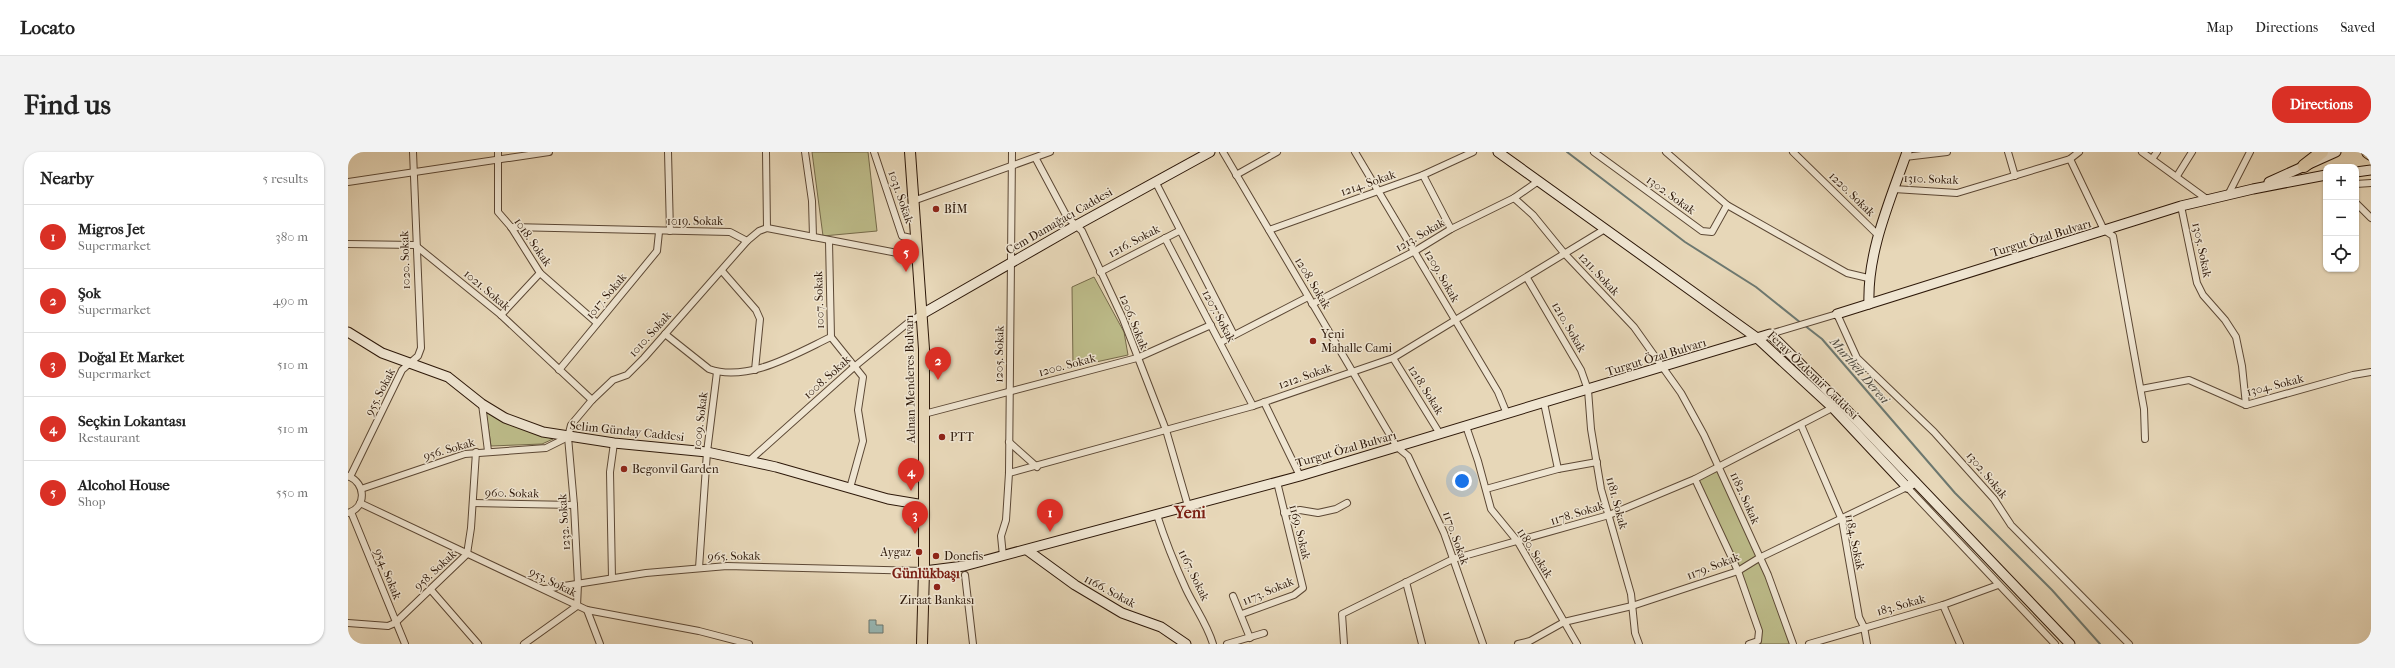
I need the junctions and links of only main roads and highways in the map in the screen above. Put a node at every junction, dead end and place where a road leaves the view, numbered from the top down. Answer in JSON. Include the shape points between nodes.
{"nodes":[{"id":1,"x":2322,"y":152,"type":"edge"},
{"id":2,"x":2368,"y":152,"type":"edge"},
{"id":3,"x":2371,"y":154,"type":"edge"},
{"id":4,"x":910,"y":155,"type":"edge"},
{"id":5,"x":2304,"y":166,"type":"road end"},
{"id":6,"x":922,"y":644,"type":"edge"}],
"edges":[{"from":1,"to":5,"type":"highway"},
{"from":2,"to":3,"type":"highway"},
{"from":4,"to":6,"type":"main road","name":"Adnan Menderes Bulvarı","via":[[922,314]]}]}
